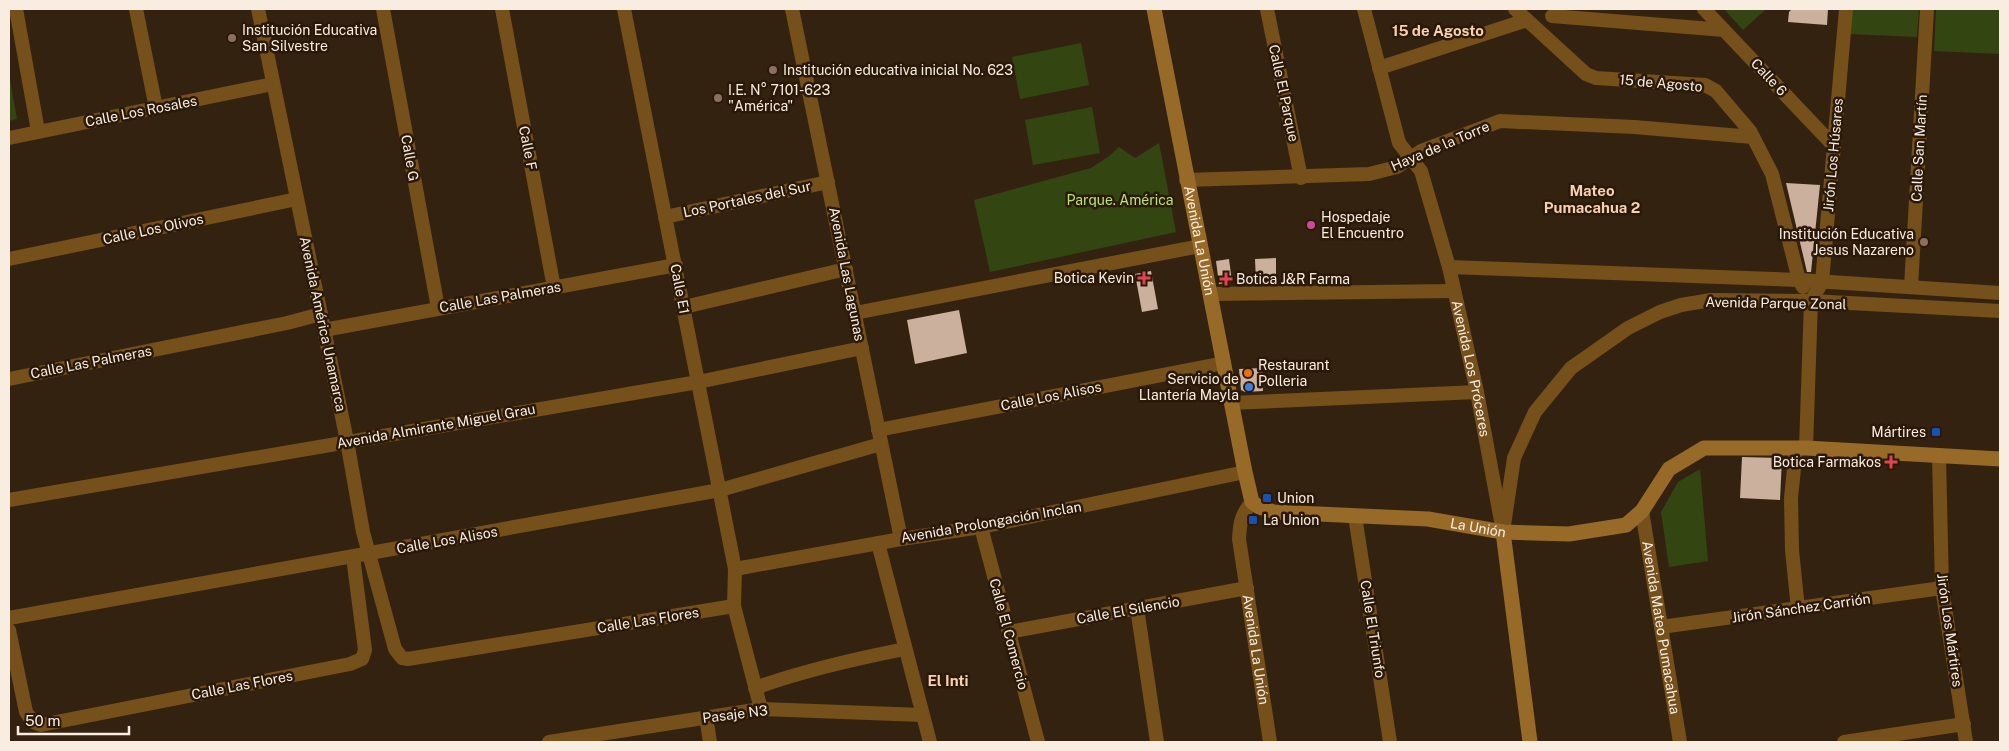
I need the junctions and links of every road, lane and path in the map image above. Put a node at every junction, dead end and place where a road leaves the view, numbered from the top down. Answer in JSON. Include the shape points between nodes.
{"nodes":[{"id":1,"x":16,"y":9,"type":"edge"},
{"id":2,"x":136,"y":9,"type":"edge"},
{"id":3,"x":258,"y":9,"type":"edge"},
{"id":4,"x":383,"y":9,"type":"edge"},
{"id":5,"x":502,"y":9,"type":"edge"},
{"id":6,"x":624,"y":9,"type":"edge"},
{"id":7,"x":792,"y":9,"type":"edge"},
{"id":8,"x":1154,"y":9,"type":"edge"},
{"id":9,"x":1267,"y":9,"type":"edge"},
{"id":10,"x":1364,"y":9,"type":"edge"},
{"id":11,"x":1515,"y":9,"type":"edge"},
{"id":12,"x":1704,"y":9,"type":"edge"},
{"id":13,"x":1846,"y":9,"type":"edge"},
{"id":14,"x":1927,"y":9,"type":"edge"},
{"id":15,"x":1557,"y":12,"type":"edge"},
{"id":16,"x":1532,"y":24,"type":"junction"},
{"id":17,"x":1724,"y":30,"type":"junction"},
{"id":18,"x":1379,"y":68,"type":"junction"},
{"id":19,"x":273,"y":84,"type":"junction"},
{"id":20,"x":156,"y":108,"type":"junction"},
{"id":21,"x":38,"y":131,"type":"junction"},
{"id":22,"x":9,"y":138,"type":"edge"},
{"id":23,"x":1753,"y":138,"type":"junction"},
{"id":24,"x":1834,"y":146,"type":"junction"},
{"id":25,"x":1411,"y":158,"type":"junction"},
{"id":26,"x":1301,"y":178,"type":"junction"},
{"id":27,"x":1186,"y":180,"type":"junction"},
{"id":28,"x":828,"y":182,"type":"junction"},
{"id":29,"x":297,"y":199,"type":"junction"},
{"id":30,"x":666,"y":216,"type":"junction"},
{"id":31,"x":1200,"y":246,"type":"junction"},
{"id":32,"x":9,"y":258,"type":"edge"},
{"id":33,"x":676,"y":264,"type":"junction"},
{"id":34,"x":1449,"y":267,"type":"junction"},
{"id":35,"x":846,"y":269,"type":"junction"},
{"id":36,"x":1799,"y":280,"type":"junction"},
{"id":37,"x":1822,"y":282,"type":"junction"},
{"id":38,"x":1911,"y":287,"type":"junction"},
{"id":39,"x":554,"y":288,"type":"junction"},
{"id":40,"x":1454,"y":291,"type":"junction"},
{"id":41,"x":2000,"y":293,"type":"edge"},
{"id":42,"x":1210,"y":294,"type":"junction"},
{"id":43,"x":1811,"y":302,"type":"junction"},
{"id":44,"x":684,"y":307,"type":"junction"},
{"id":45,"x":438,"y":308,"type":"junction"},
{"id":46,"x":2000,"y":311,"type":"edge"},
{"id":47,"x":855,"y":313,"type":"junction"},
{"id":48,"x":321,"y":314,"type":"junction"},
{"id":49,"x":324,"y":330,"type":"junction"},
{"id":50,"x":862,"y":348,"type":"junction"},
{"id":51,"x":1224,"y":363,"type":"junction"},
{"id":52,"x":9,"y":379,"type":"edge"},
{"id":53,"x":698,"y":382,"type":"junction"},
{"id":54,"x":1477,"y":392,"type":"junction"},
{"id":55,"x":1231,"y":402,"type":"junction"},
{"id":56,"x":880,"y":437,"type":"junction"},
{"id":57,"x":347,"y":441,"type":"junction"},
{"id":58,"x":1801,"y":448,"type":"junction"},
{"id":59,"x":1939,"y":456,"type":"junction"},
{"id":60,"x":2000,"y":459,"type":"edge"},
{"id":61,"x":1245,"y":472,"type":"junction"},
{"id":62,"x":720,"y":490,"type":"junction"},
{"id":63,"x":9,"y":500,"type":"edge"},
{"id":64,"x":1252,"y":502,"type":"junction"},
{"id":65,"x":1642,"y":511,"type":"junction"},
{"id":66,"x":1355,"y":516,"type":"junction"},
{"id":67,"x":981,"y":526,"type":"junction"},
{"id":68,"x":1502,"y":532,"type":"junction"},
{"id":69,"x":901,"y":539,"type":"junction"},
{"id":70,"x":878,"y":543,"type":"junction"},
{"id":71,"x":369,"y":554,"type":"junction"},
{"id":72,"x":353,"y":557,"type":"junction"},
{"id":73,"x":735,"y":569,"type":"junction"},
{"id":74,"x":1247,"y":588,"type":"junction"},
{"id":75,"x":1942,"y":588,"type":"junction"},
{"id":76,"x":734,"y":606,"type":"junction"},
{"id":77,"x":1137,"y":608,"type":"junction"},
{"id":78,"x":1798,"y":608,"type":"junction"},
{"id":79,"x":9,"y":618,"type":"edge"},
{"id":80,"x":1661,"y":627,"type":"junction"},
{"id":81,"x":9,"y":630,"type":"edge"},
{"id":82,"x":1009,"y":632,"type":"junction"},
{"id":83,"x":906,"y":648,"type":"junction"},
{"id":84,"x":408,"y":659,"type":"joint"},
{"id":85,"x":755,"y":688,"type":"junction"},
{"id":86,"x":761,"y":709,"type":"junction"},
{"id":87,"x":922,"y":715,"type":"junction"},
{"id":88,"x":706,"y":717,"type":"junction"},
{"id":89,"x":1964,"y":724,"type":"junction"},
{"id":90,"x":604,"y":738,"type":"edge"},
{"id":91,"x":549,"y":742,"type":"edge"},
{"id":92,"x":710,"y":742,"type":"edge"},
{"id":93,"x":930,"y":742,"type":"edge"},
{"id":94,"x":1038,"y":742,"type":"edge"},
{"id":95,"x":1157,"y":742,"type":"edge"},
{"id":96,"x":1270,"y":742,"type":"edge"},
{"id":97,"x":1390,"y":742,"type":"edge"},
{"id":98,"x":1530,"y":742,"type":"edge"},
{"id":99,"x":1680,"y":742,"type":"edge"},
{"id":100,"x":1844,"y":742,"type":"edge"},
{"id":101,"x":1966,"y":742,"type":"edge"}],
"edges":[{"from":1,"to":21,"type":"street"},
{"from":2,"to":20,"type":"street"},
{"from":3,"to":19,"type":"street","name":"Avenida América Unamarca"},
{"from":4,"to":45,"type":"street","name":"Calle G"},
{"from":5,"to":39,"type":"street","name":"Calle F"},
{"from":6,"to":30,"type":"street","name":"Calle E1"},
{"from":7,"to":28,"type":"street","name":"Avenida Las Lagunas"},
{"from":8,"to":27,"type":"street","name":"Avenida La Unión"},
{"from":9,"to":26,"type":"street","name":"Calle El Parque"},
{"from":10,"to":18,"type":"street","name":"Avenida Los Próceres"},
{"from":11,"to":16,"type":"street","name":"15 de Agosto"},
{"from":12,"to":17,"type":"street","name":"Calle 6"},
{"from":13,"to":24,"type":"street","name":"Jirón Los Húsares"},
{"from":14,"to":38,"type":"street","name":"Calle San Martín"},
{"from":15,"to":16,"type":"street"},
{"from":15,"to":17,"type":"street"},
{"from":16,"to":18,"type":"street"},
{"from":16,"to":23,"type":"street","name":"15 de Agosto","via":[[1578,68],[1596,78],[1711,88]]},
{"from":17,"to":24,"type":"street","name":"Calle 6"},
{"from":18,"to":25,"type":"street","name":"Avenida Los Próceres","via":[[1399,143]]},
{"from":19,"to":20,"type":"street","name":"Calle Los Rosales"},
{"from":19,"to":29,"type":"street","name":"Avenida América Unamarca"},
{"from":20,"to":21,"type":"street","name":"Calle Los Rosales"},
{"from":21,"to":22,"type":"street","name":"Calle Los Rosales"},
{"from":23,"to":25,"type":"street","name":"Haya de la Torre","via":[[1634,127],[1500,121],[1421,151]]},
{"from":23,"to":36,"type":"street","name":"15 de Agosto","via":[[1772,174]]},
{"from":24,"to":37,"type":"street","name":"Jirón Los Húsares"},
{"from":25,"to":26,"type":"street","name":"Haya de la Torre","via":[[1396,167],[1369,174]]},
{"from":25,"to":34,"type":"street","name":"Avenida Los Próceres","via":[[1421,171]]},
{"from":26,"to":27,"type":"street","name":"Haya de la Torre"},
{"from":27,"to":31,"type":"street","name":"Avenida La Unión"},
{"from":28,"to":30,"type":"street","name":"Los Portales del Sur"},
{"from":28,"to":35,"type":"street","name":"Avenida Las Lagunas"},
{"from":29,"to":32,"type":"street","name":"Calle Los Olivos"},
{"from":29,"to":48,"type":"street","name":"Avenida América Unamarca"},
{"from":30,"to":33,"type":"street","name":"Calle E1"},
{"from":31,"to":42,"type":"street","name":"Avenida La Unión"},
{"from":31,"to":47,"type":"street"},
{"from":33,"to":39,"type":"street","name":"Calle Las Palmeras"},
{"from":33,"to":44,"type":"street","name":"Calle E1"},
{"from":34,"to":36,"type":"street","name":"Avenida Parque Zonal"},
{"from":34,"to":40,"type":"street","name":"Avenida Los Próceres"},
{"from":35,"to":44,"type":"street"},
{"from":35,"to":47,"type":"street","name":"Avenida Las Lagunas"},
{"from":36,"to":37,"type":"street","name":"Avenida Parque Zonal"},
{"from":36,"to":43,"type":"street","name":"15 de Agosto"},
{"from":37,"to":38,"type":"street","name":"Avenida Parque Zonal"},
{"from":37,"to":43,"type":"street","name":"Jirón Los Húsares"},
{"from":38,"to":41,"type":"street","name":"Avenida Parque Zonal"},
{"from":39,"to":45,"type":"street","name":"Calle Las Palmeras"},
{"from":40,"to":42,"type":"street"},
{"from":40,"to":54,"type":"street","name":"Avenida Los Próceres"},
{"from":42,"to":51,"type":"street","name":"Avenida La Unión"},
{"from":43,"to":46,"type":"street","name":"Avenida Parque Zonal"},
{"from":43,"to":58,"type":"street","name":"Jirón Los Húsares"},
{"from":43,"to":68,"type":"street","name":"Avenida Parque Zonal","via":[[1711,300],[1681,305],[1628,328],[1571,368],[1535,412],[1514,458]]},
{"from":44,"to":53,"type":"street","name":"Calle E1"},
{"from":45,"to":49,"type":"street","name":"Calle Las Palmeras"},
{"from":47,"to":50,"type":"street","name":"Avenida Las Lagunas"},
{"from":48,"to":49,"type":"street","name":"Avenida América Unamarca"},
{"from":48,"to":52,"type":"street","name":"Calle Las Palmeras"},
{"from":49,"to":57,"type":"street","name":"Avenida América Unamarca"},
{"from":50,"to":53,"type":"street","name":"Avenida Almirante Miguel Grau"},
{"from":50,"to":56,"type":"street","name":"Avenida Las Lagunas"},
{"from":51,"to":55,"type":"street","name":"Avenida La Unión"},
{"from":51,"to":56,"type":"street","name":"Calle Los Alisos"},
{"from":53,"to":57,"type":"street","name":"Avenida Almirante Miguel Grau"},
{"from":53,"to":62,"type":"street","name":"Calle E1"},
{"from":54,"to":55,"type":"street"},
{"from":54,"to":68,"type":"street","name":"Avenida Los Próceres"},
{"from":55,"to":61,"type":"street","name":"Avenida La Unión"},
{"from":56,"to":62,"type":"street","name":"Calle Los Alisos"},
{"from":56,"to":69,"type":"street","name":"Avenida Las Lagunas"},
{"from":57,"to":63,"type":"street","name":"Avenida Almirante Miguel Grau"},
{"from":57,"to":71,"type":"street","name":"Avenida América Unamarca"},
{"from":58,"to":59,"type":"street"},
{"from":58,"to":65,"type":"street","name":"La Unión","via":[[1704,448],[1669,469]]},
{"from":58,"to":78,"type":"street","name":"Jirón Los Húsares","via":[[1791,498]]},
{"from":59,"to":60,"type":"street"},
{"from":59,"to":75,"type":"street","name":"Jirón Los Mártires"},
{"from":61,"to":64,"type":"street"},
{"from":61,"to":67,"type":"street","name":"Avenida Prolongación Inclan"},
{"from":62,"to":71,"type":"street","name":"Calle Los Alisos"},
{"from":62,"to":73,"type":"street","name":"Calle E1"},
{"from":64,"to":66,"type":"street","name":"La Unión","via":[[1274,512]]},
{"from":64,"to":74,"type":"street","name":"Avenida La Unión","via":[[1243,512],[1239,539]]},
{"from":65,"to":68,"type":"street","name":"La Unión","via":[[1626,525],[1569,534]]},
{"from":65,"to":80,"type":"street","name":"Avenida Mateo Pumacahua"},
{"from":66,"to":68,"type":"street","name":"La Unión","via":[[1428,519]]},
{"from":66,"to":97,"type":"street","name":"Calle El Triunfo"},
{"from":67,"to":69,"type":"street","name":"Avenida Prolongación Inclan"},
{"from":67,"to":82,"type":"street","name":"Calle El Comercio"},
{"from":68,"to":98,"type":"street","name":"Avenida Los Próceres"},
{"from":69,"to":70,"type":"street","name":"Avenida Prolongación Inclan"},
{"from":70,"to":73,"type":"street","name":"Avenida Prolongación Inclan"},
{"from":70,"to":83,"type":"street"},
{"from":71,"to":72,"type":"street","name":"Calle Los Alisos"},
{"from":71,"to":84,"type":"street","name":"Avenida América Unamarca","via":[[394,649],[402,658]]},
{"from":72,"to":79,"type":"street","name":"Calle Los Alisos"},
{"from":72,"to":81,"type":"street","name":"Calle Las Flores","via":[[365,650],[362,658],[350,664],[41,725],[33,722],[26,712]]},
{"from":73,"to":76,"type":"street"},
{"from":74,"to":77,"type":"street","name":"Calle El Silencio"},
{"from":74,"to":96,"type":"street","name":"Avenida La Unión"},
{"from":75,"to":78,"type":"street","name":"Jirón Sánchez Carrión"},
{"from":75,"to":89,"type":"street","name":"Jirón Los Mártires"},
{"from":76,"to":84,"type":"street","name":"Calle Las Flores"},
{"from":76,"to":85,"type":"street"},
{"from":77,"to":82,"type":"street","name":"Calle El Silencio"},
{"from":77,"to":95,"type":"street"},
{"from":78,"to":80,"type":"street","name":"Jirón Sánchez Carrión"},
{"from":80,"to":99,"type":"street","name":"Avenida Mateo Pumacahua"},
{"from":82,"to":94,"type":"street","name":"Calle El Comercio"},
{"from":83,"to":85,"type":"street","via":[[830,664]]},
{"from":83,"to":87,"type":"street"},
{"from":85,"to":86,"type":"street"},
{"from":86,"to":87,"type":"street","name":"Pasaje N3"},
{"from":86,"to":88,"type":"street","name":"Pasaje N3"},
{"from":87,"to":93,"type":"street"},
{"from":88,"to":90,"type":"street","name":"Pasaje N3"},
{"from":88,"to":92,"type":"street"},
{"from":89,"to":100,"type":"street"},
{"from":89,"to":101,"type":"street","name":"Jirón Los Mártires"},
{"from":90,"to":91,"type":"street","name":"Pasaje N3"}]}
